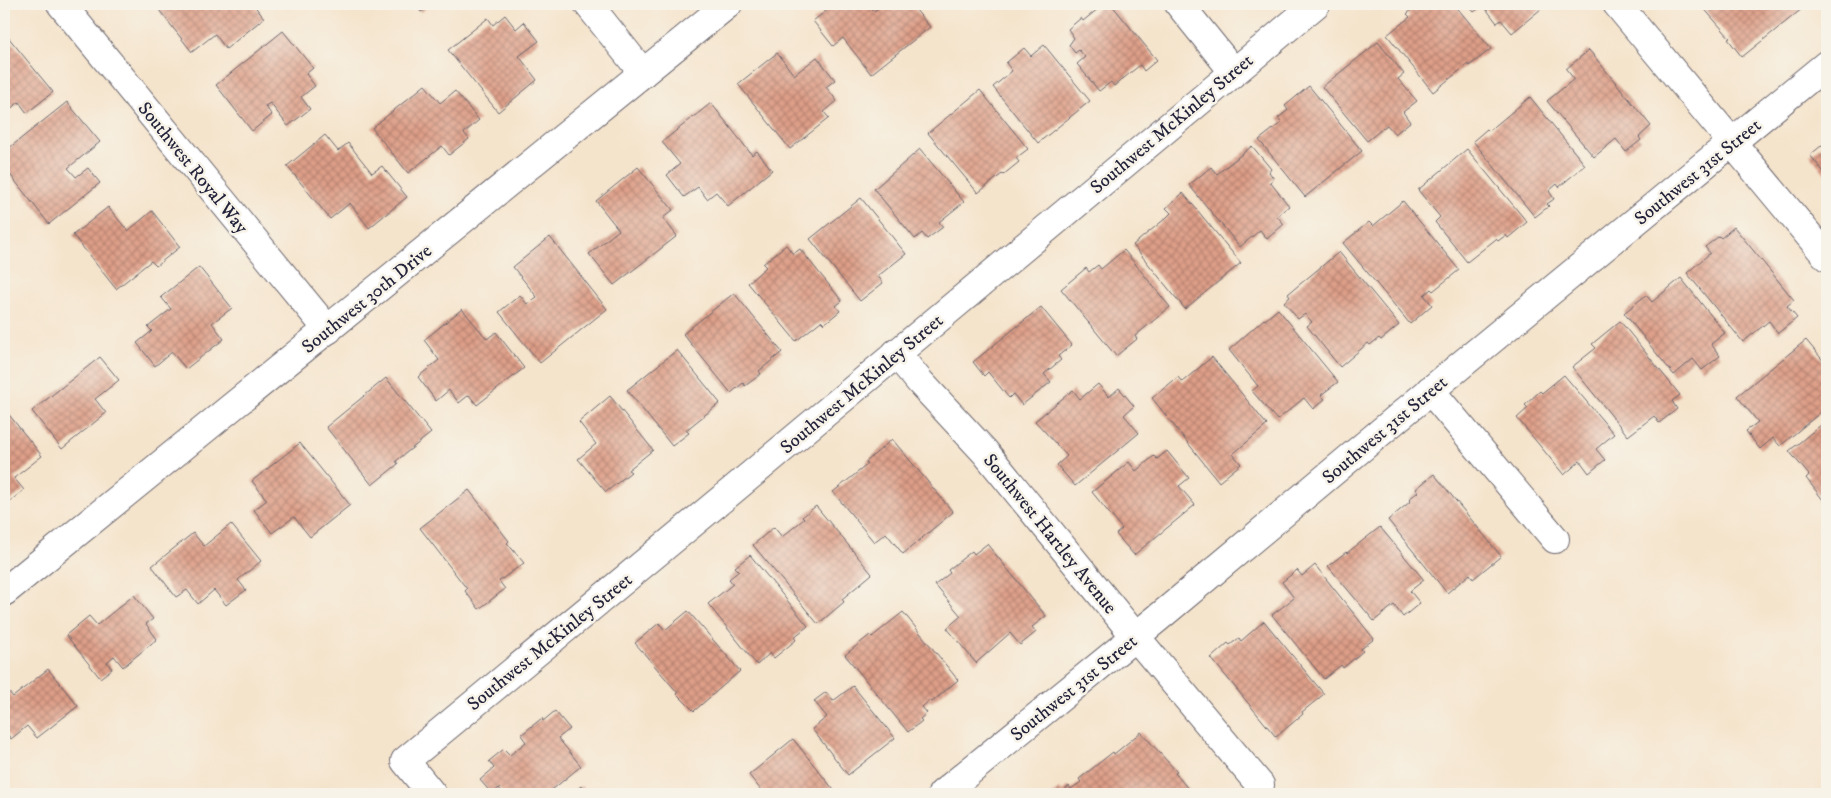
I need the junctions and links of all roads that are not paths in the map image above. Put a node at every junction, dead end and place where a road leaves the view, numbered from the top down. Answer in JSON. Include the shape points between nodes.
{"nodes":[{"id":1,"x":61,"y":4,"type":"edge"},
{"id":2,"x":588,"y":4,"type":"edge"},
{"id":3,"x":728,"y":4,"type":"edge"},
{"id":4,"x":1179,"y":4,"type":"edge"},
{"id":5,"x":1316,"y":4,"type":"edge"},
{"id":6,"x":1617,"y":4,"type":"edge"},
{"id":7,"x":1827,"y":64,"type":"edge"},
{"id":8,"x":1233,"y":72,"type":"junction"},
{"id":9,"x":643,"y":73,"type":"junction"},
{"id":10,"x":1731,"y":143,"type":"junction"},
{"id":11,"x":1827,"y":257,"type":"edge"},
{"id":12,"x":328,"y":330,"type":"junction"},
{"id":13,"x":896,"y":353,"type":"junction"},
{"id":14,"x":1430,"y":390,"type":"junction"},
{"id":15,"x":1555,"y":539,"type":"dead end"},
{"id":16,"x":4,"y":592,"type":"edge"},
{"id":17,"x":1135,"y":636,"type":"junction"},
{"id":18,"x":1260,"y":785,"type":"dead end"},
{"id":19,"x":432,"y":794,"type":"edge"},
{"id":20,"x":942,"y":794,"type":"edge"}],
"edges":[{"from":1,"to":12,"type":"street","name":"Southwest Royal Way"},
{"from":2,"to":9,"type":"street"},
{"from":3,"to":9,"type":"street","name":"Southwest 30th Drive"},
{"from":4,"to":8,"type":"street"},
{"from":5,"to":8,"type":"street","name":"Southwest McKinley Street"},
{"from":6,"to":10,"type":"street"},
{"from":7,"to":10,"type":"street","name":"Southwest 31st Street"},
{"from":8,"to":13,"type":"street","name":"Southwest McKinley Street"},
{"from":9,"to":12,"type":"street","name":"Southwest 30th Drive"},
{"from":10,"to":11,"type":"street"},
{"from":10,"to":14,"type":"street","name":"Southwest 31st Street"},
{"from":12,"to":16,"type":"street","name":"Southwest 30th Drive"},
{"from":13,"to":17,"type":"street","name":"Southwest Hartley Avenue","via":[[985,452]]},
{"from":13,"to":19,"type":"street","name":"Southwest McKinley Street","via":[[404,761]]},
{"from":14,"to":15,"type":"street"},
{"from":14,"to":17,"type":"street","name":"Southwest 31st Street"},
{"from":17,"to":18,"type":"street","name":"Southwest Hartley Avenue"},
{"from":17,"to":20,"type":"street","name":"Southwest 31st Street"}]}
